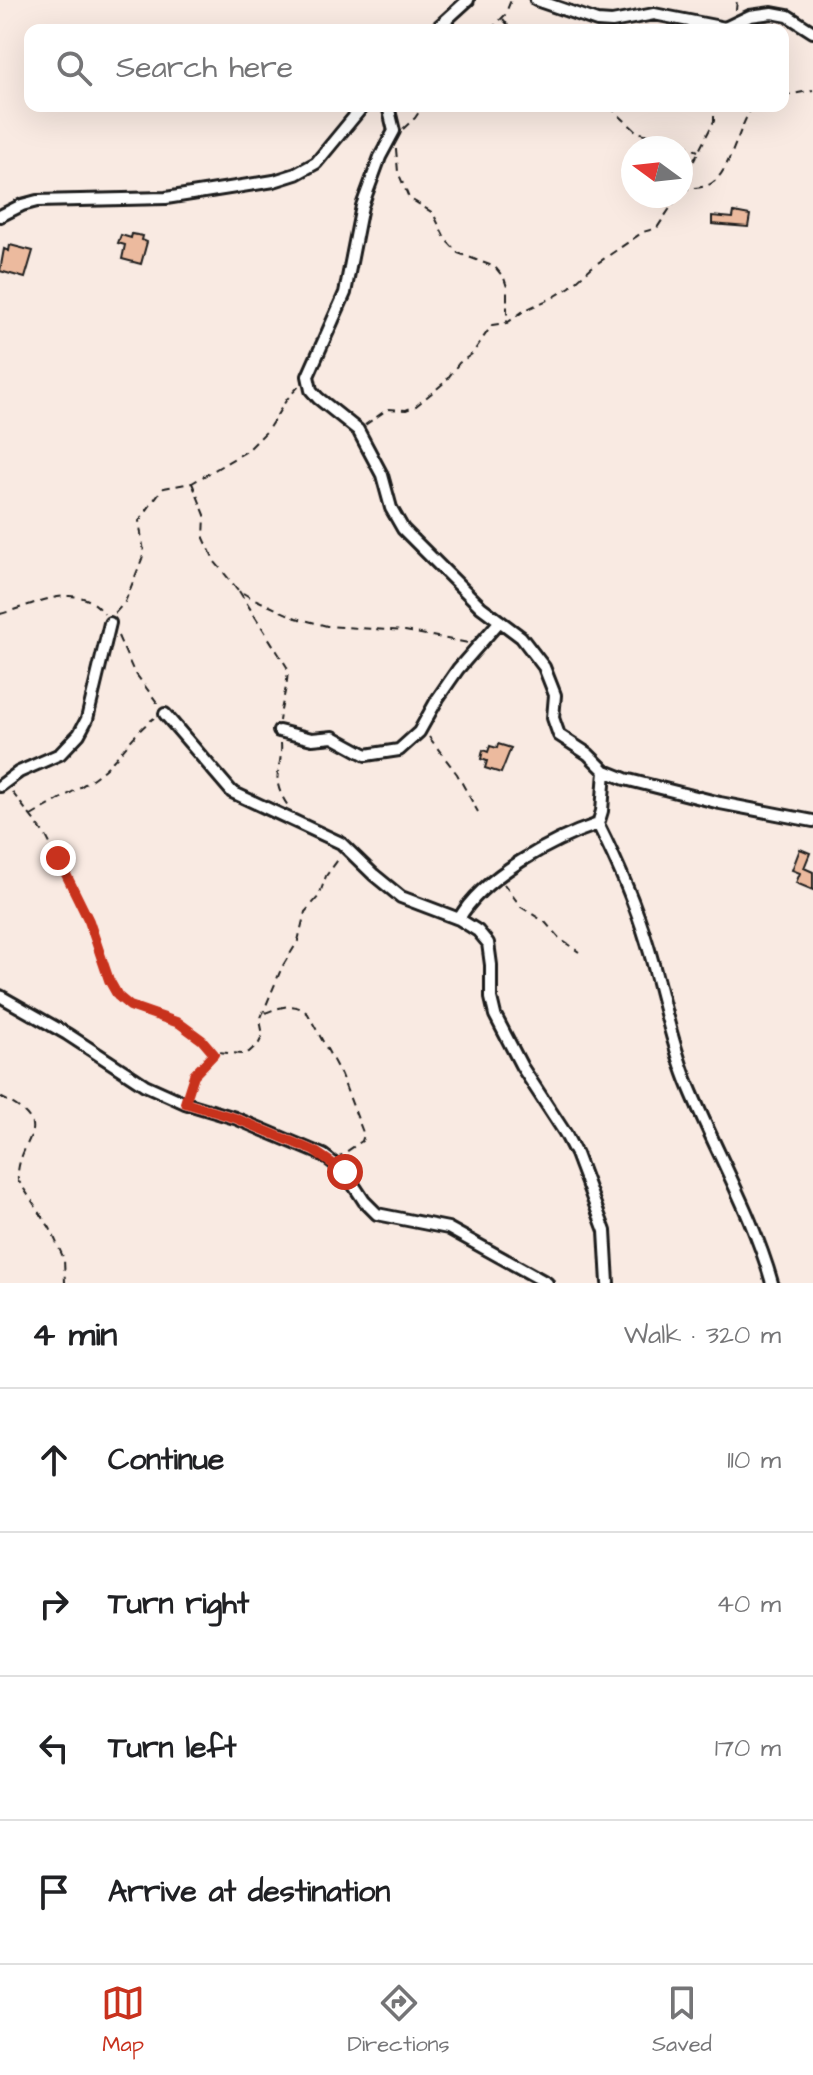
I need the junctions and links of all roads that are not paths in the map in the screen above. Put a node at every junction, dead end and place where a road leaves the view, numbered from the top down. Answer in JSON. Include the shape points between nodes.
{"nodes":[{"id":1,"x":468,"y":0,"type":"edge"},
{"id":2,"x":536,"y":0,"type":"edge"},
{"id":3,"x":442,"y":24,"type":"edge"},
{"id":4,"x":705,"y":24,"type":"edge"},
{"id":5,"x":733,"y":24,"type":"edge"},
{"id":6,"x":813,"y":32,"type":"edge"},
{"id":7,"x":358,"y":112,"type":"edge"},
{"id":8,"x":389,"y":112,"type":"edge"},
{"id":9,"x":0,"y":216,"type":"edge"},
{"id":10,"x":500,"y":621,"type":"junction"},
{"id":11,"x":110,"y":623,"type":"road end"},
{"id":12,"x":165,"y":714,"type":"road end"},
{"id":13,"x":279,"y":731,"type":"road end"},
{"id":14,"x":605,"y":771,"type":"junction"},
{"id":15,"x":2,"y":785,"type":"edge"},
{"id":16,"x":813,"y":821,"type":"edge"},
{"id":17,"x":598,"y":824,"type":"junction"},
{"id":18,"x":459,"y":919,"type":"junction"},
{"id":19,"x":0,"y":996,"type":"edge"},
{"id":20,"x":547,"y":1283,"type":"edge"},
{"id":21,"x":608,"y":1283,"type":"edge"},
{"id":22,"x":772,"y":1283,"type":"edge"}],
"edges":[{"from":1,"to":3,"type":"street"},
{"from":2,"to":4,"type":"street","via":[[597,21],[654,14]]},
{"from":5,"to":6,"type":"street","via":[[772,13],[788,16]]},
{"from":7,"to":9,"type":"street","via":[[316,163],[274,181],[166,198],[37,201]]},
{"from":8,"to":10,"type":"street","via":[[394,134],[362,206],[345,293],[308,376],[311,390],[358,430],[403,529]]},
{"from":10,"to":13,"type":"street","via":[[451,678],[419,732],[399,750],[366,755],[333,737],[312,739]]},
{"from":10,"to":14,"type":"street","via":[[521,637],[544,667],[555,695],[553,718],[559,735]]},
{"from":11,"to":15,"type":"street","via":[[79,734],[60,754]]},
{"from":12,"to":18,"type":"street","via":[[232,792],[350,849],[401,897]]},
{"from":14,"to":16,"type":"street","via":[[720,803]]},
{"from":14,"to":17,"type":"street"},
{"from":17,"to":18,"type":"street","via":[[558,838],[499,877],[468,902]]},
{"from":17,"to":22,"type":"street","via":[[647,942],[686,1079]]},
{"from":18,"to":21,"type":"street","via":[[488,943],[495,1015],[565,1133],[601,1214]]},
{"from":19,"to":20,"type":"street","via":[[145,1085],[332,1161],[377,1214],[448,1228]]}]}
